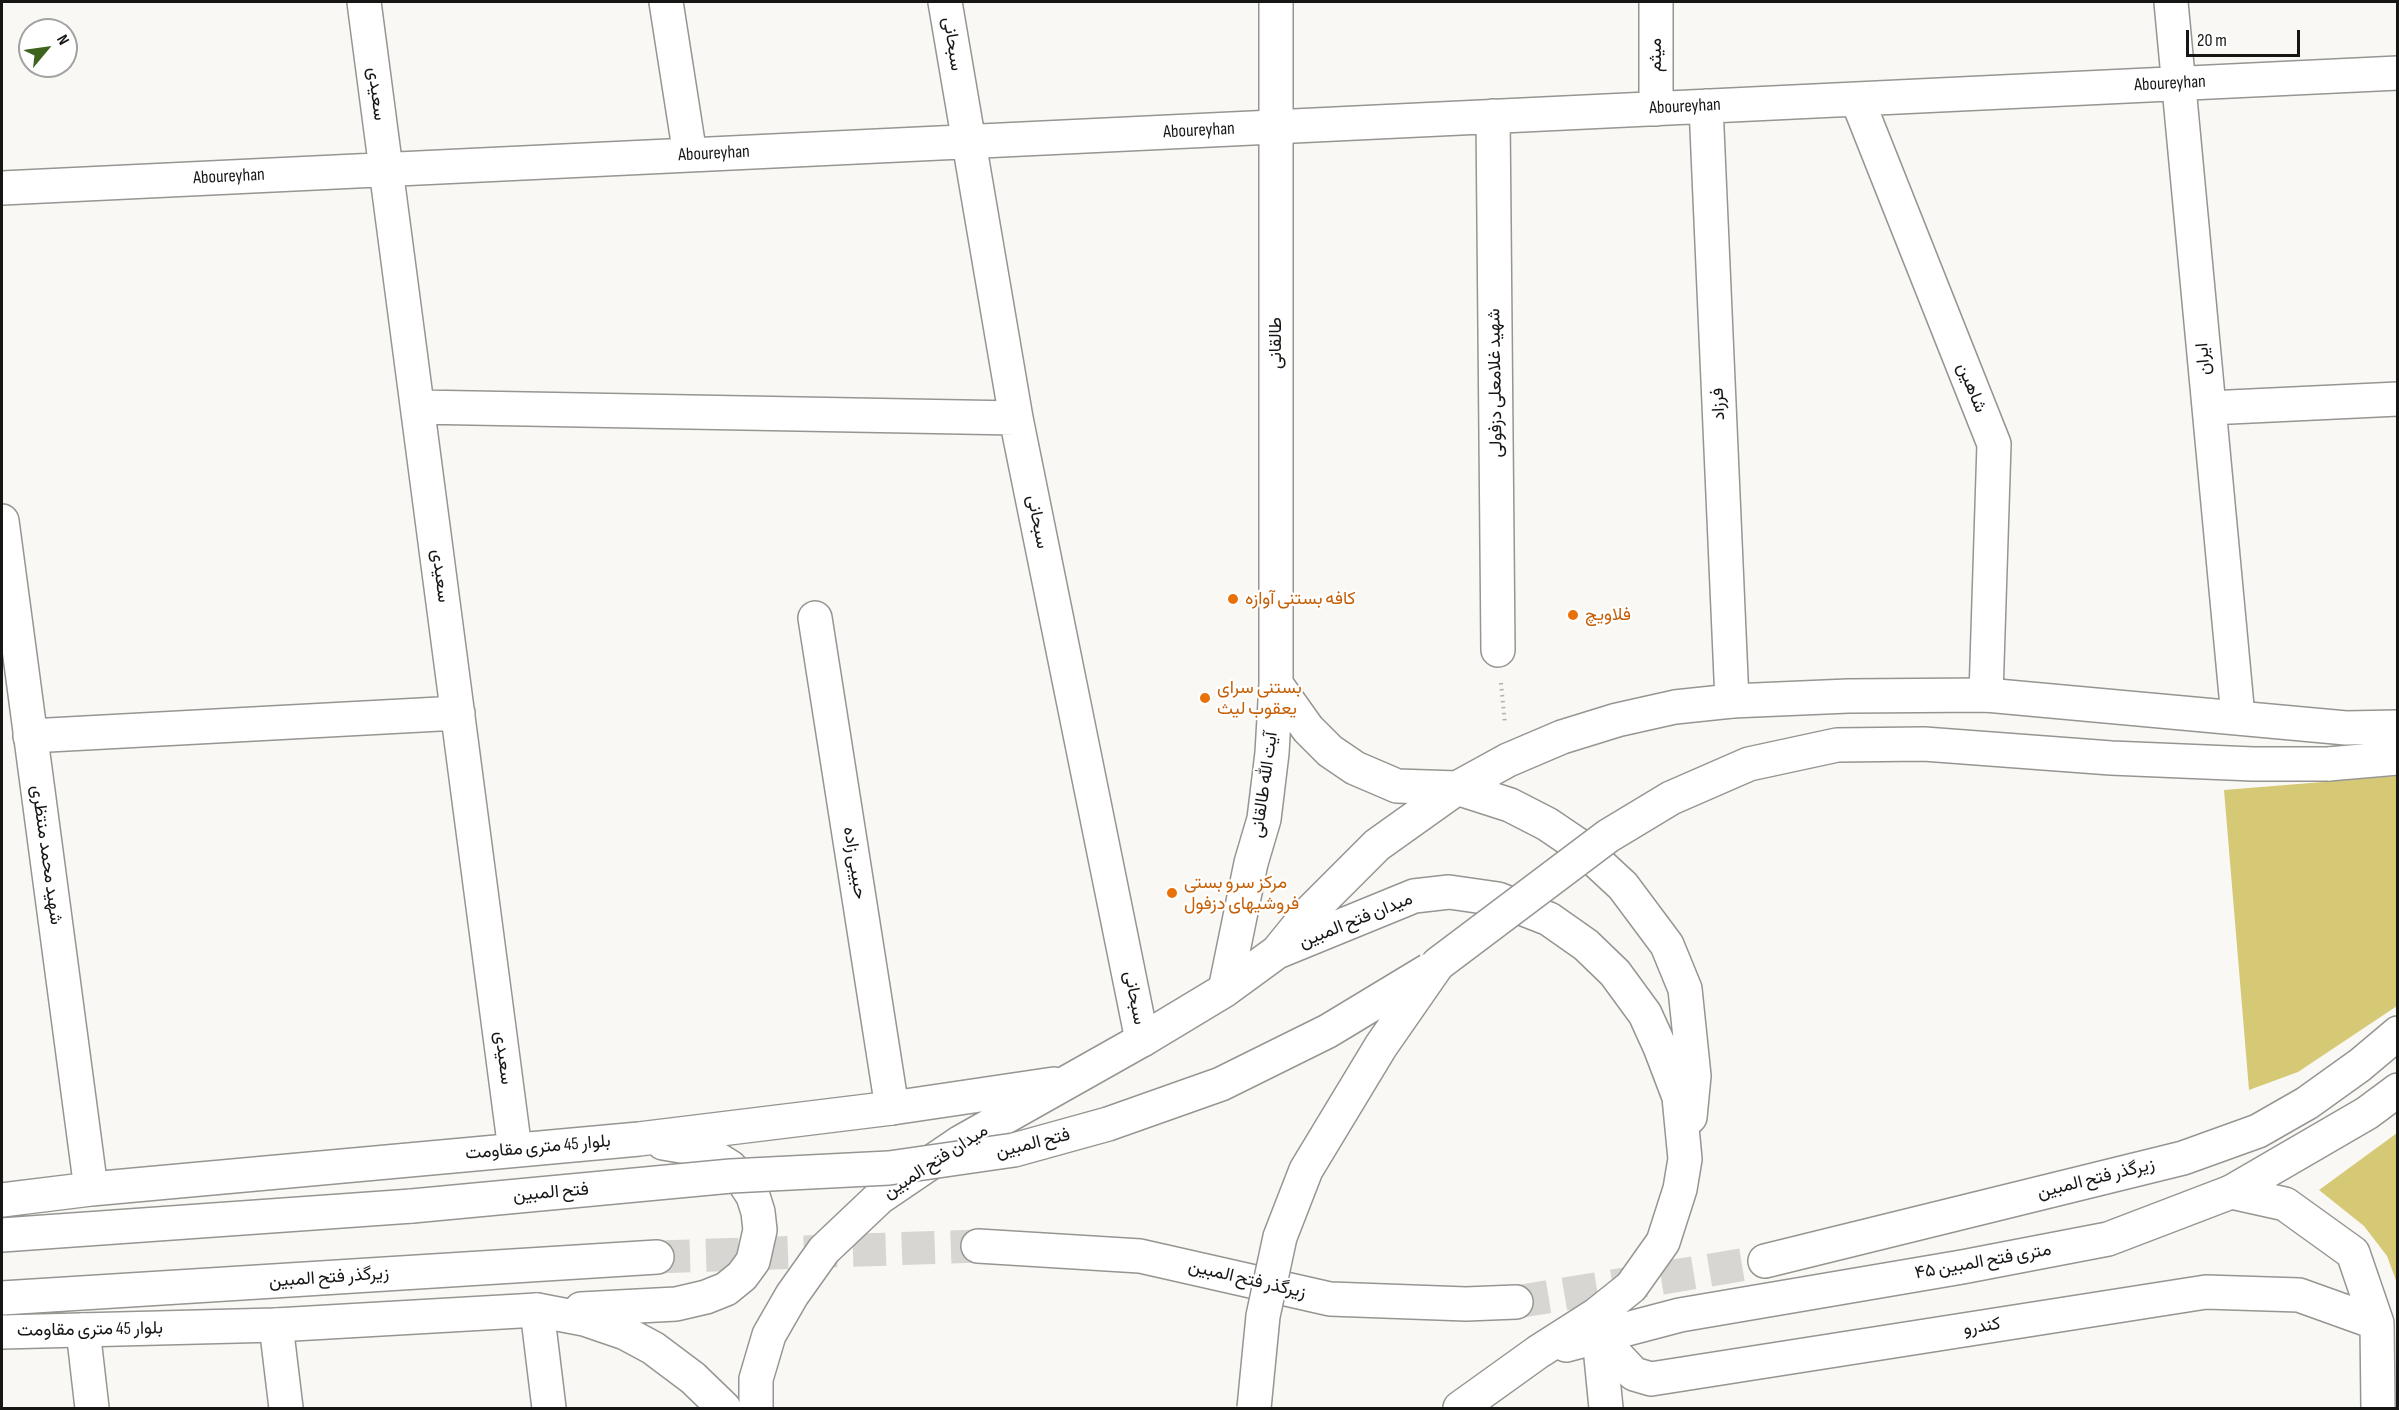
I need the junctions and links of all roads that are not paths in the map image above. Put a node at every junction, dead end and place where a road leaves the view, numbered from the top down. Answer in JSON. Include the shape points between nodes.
{"nodes":[{"id":1,"x":364,"y":2,"type":"edge"},
{"id":2,"x":666,"y":2,"type":"edge"},
{"id":3,"x":945,"y":2,"type":"edge"},
{"id":4,"x":1276,"y":2,"type":"edge"},
{"id":5,"x":1656,"y":2,"type":"edge"},
{"id":6,"x":2170,"y":2,"type":"edge"},
{"id":7,"x":2397,"y":73,"type":"edge"},
{"id":8,"x":2178,"y":83,"type":"junction"},
{"id":9,"x":1857,"y":99,"type":"junction"},
{"id":10,"x":1706,"y":106,"type":"junction"},
{"id":11,"x":1656,"y":109,"type":"junction"},
{"id":12,"x":1493,"y":116,"type":"junction"},
{"id":13,"x":1276,"y":127,"type":"junction"},
{"id":14,"x":968,"y":142,"type":"junction"},
{"id":15,"x":690,"y":155,"type":"junction"},
{"id":16,"x":386,"y":170,"type":"junction"},
{"id":17,"x":2,"y":188,"type":"edge"},
{"id":18,"x":2397,"y":399,"type":"edge"},
{"id":19,"x":418,"y":407,"type":"junction"},
{"id":20,"x":2209,"y":408,"type":"junction"},
{"id":21,"x":1016,"y":418,"type":"junction"},
{"id":22,"x":2,"y":521,"type":"edge"},
{"id":23,"x":815,"y":618,"type":"dead end"},
{"id":24,"x":1498,"y":650,"type":"road end"},
{"id":25,"x":1276,"y":684,"type":"junction"},
{"id":26,"x":1986,"y":695,"type":"junction"},
{"id":27,"x":1732,"y":701,"type":"junction"},
{"id":28,"x":458,"y":713,"type":"junction"},
{"id":29,"x":2238,"y":717,"type":"junction"},
{"id":30,"x":2397,"y":727,"type":"edge"},
{"id":31,"x":30,"y":736,"type":"junction"},
{"id":32,"x":2397,"y":758,"type":"edge"},
{"id":33,"x":1457,"y":788,"type":"junction"},
{"id":34,"x":1277,"y":952,"type":"junction"},
{"id":35,"x":1438,"y":964,"type":"junction"},
{"id":36,"x":1225,"y":990,"type":"junction"},
{"id":37,"x":2397,"y":1033,"type":"edge"},
{"id":38,"x":1142,"y":1040,"type":"junction"},
{"id":39,"x":1073,"y":1081,"type":"junction"},
{"id":40,"x":2397,"y":1089,"type":"edge"},
{"id":41,"x":892,"y":1108,"type":"junction"},
{"id":42,"x":639,"y":1139,"type":"junction"},
{"id":43,"x":515,"y":1150,"type":"junction"},
{"id":44,"x":1685,"y":1159,"type":"junction"},
{"id":45,"x":91,"y":1190,"type":"junction"},
{"id":46,"x":2231,"y":1192,"type":"junction"},
{"id":47,"x":2,"y":1200,"type":"edge"},
{"id":48,"x":2,"y":1234,"type":"edge"},
{"id":49,"x":978,"y":1246,"type":"tunnel mouth"},
{"id":50,"x":657,"y":1257,"type":"tunnel mouth"},
{"id":51,"x":1765,"y":1261,"type":"tunnel mouth"},
{"id":52,"x":2,"y":1298,"type":"edge"},
{"id":53,"x":1516,"y":1302,"type":"tunnel mouth"},
{"id":54,"x":537,"y":1310,"type":"junction"},
{"id":55,"x":2377,"y":1323,"type":"junction"},
{"id":56,"x":276,"y":1325,"type":"junction"},
{"id":57,"x":82,"y":1330,"type":"junction"},
{"id":58,"x":2,"y":1332,"type":"edge"},
{"id":59,"x":1599,"y":1337,"type":"junction"},
{"id":60,"x":1538,"y":1352,"type":"junction"},
{"id":61,"x":1463,"y":1407,"type":"edge"},
{"id":62,"x":92,"y":1408,"type":"edge"},
{"id":63,"x":286,"y":1408,"type":"edge"},
{"id":64,"x":549,"y":1408,"type":"edge"},
{"id":65,"x":724,"y":1408,"type":"edge"},
{"id":66,"x":756,"y":1408,"type":"edge"},
{"id":67,"x":1254,"y":1408,"type":"edge"},
{"id":68,"x":1606,"y":1408,"type":"edge"},
{"id":69,"x":2378,"y":1408,"type":"edge"}],
"edges":[{"from":1,"to":16,"type":"main road","name":"سعیدی"},
{"from":2,"to":15,"type":"main road"},
{"from":3,"to":14,"type":"main road","name":"سبحانی"},
{"from":4,"to":13,"type":"main road","name":"طالقانی"},
{"from":5,"to":11,"type":"main road","name":"میثم"},
{"from":6,"to":8,"type":"main road","name":"ایران"},
{"from":7,"to":8,"type":"main road","name":"Aboureyhan"},
{"from":8,"to":9,"type":"main road","name":"Aboureyhan"},
{"from":8,"to":20,"type":"main road","name":"ایران"},
{"from":9,"to":10,"type":"main road","name":"Aboureyhan"},
{"from":9,"to":26,"type":"main road","name":"شاهین","via":[[1994,444]]},
{"from":10,"to":11,"type":"main road","name":"Aboureyhan"},
{"from":10,"to":27,"type":"main road","name":"فرزاد"},
{"from":11,"to":12,"type":"main road","name":"Aboureyhan"},
{"from":12,"to":13,"type":"main road","name":"Aboureyhan"},
{"from":12,"to":24,"type":"main road","name":"شهید غلامعلی دزفولی"},
{"from":13,"to":14,"type":"main road","name":"Aboureyhan"},
{"from":13,"to":25,"type":"main road","name":"طالقانی"},
{"from":14,"to":15,"type":"main road","name":"Aboureyhan"},
{"from":14,"to":21,"type":"main road","name":"سبحانی"},
{"from":15,"to":16,"type":"main road","name":"Aboureyhan"},
{"from":16,"to":17,"type":"main road","name":"Aboureyhan"},
{"from":16,"to":19,"type":"main road","name":"سعیدی"},
{"from":18,"to":20,"type":"main road"},
{"from":19,"to":21,"type":"main road"},
{"from":19,"to":28,"type":"main road","name":"سعیدی"},
{"from":20,"to":29,"type":"main road","name":"ایران"},
{"from":21,"to":38,"type":"main road","name":"سبحانی"},
{"from":22,"to":31,"type":"main road","name":"شهید محمد منتظری"},
{"from":23,"to":41,"type":"main road","name":"حبیبی زاده"},
{"from":25,"to":33,"type":"main road","via":[[1308,729],[1355,768],[1397,786]]},
{"from":25,"to":36,"type":"main road","name":"آیت الله طالقانی","via":[[1264,819]]},
{"from":26,"to":27,"type":"main road"},
{"from":26,"to":29,"type":"main road"},
{"from":27,"to":33,"type":"main road","via":[[1675,707],[1562,737]]},
{"from":28,"to":31,"type":"main road"},
{"from":28,"to":43,"type":"main road","name":"سعیدی"},
{"from":29,"to":30,"type":"main road","via":[[2346,728]]},
{"from":31,"to":45,"type":"main road","name":"شهید محمد منتظری"},
{"from":32,"to":35,"type":"main road","bridge":true,"via":[[2328,764],[2253,764],[1924,744],[1837,745],[1749,764],[1671,798],[1608,837]]},
{"from":33,"to":34,"type":"main road","via":[[1377,845],[1308,914]]},
{"from":33,"to":44,"type":"main road","via":[[1510,805],[1581,847],[1623,886],[1667,945],[1685,989],[1691,1027],[1694,1076]]},
{"from":34,"to":36,"type":"main road","name":"میدان فتح المبین"},
{"from":34,"to":44,"type":"main road","name":"میدان فتح المبین","via":[[1414,896],[1449,892],[1498,899],[1549,919],[1616,973],[1645,1014],[1678,1097]]},
{"from":35,"to":48,"type":"main road","name":"فتح المبین","bridge":true,"via":[[1328,1031],[1221,1084],[1108,1124],[1014,1150],[889,1168],[730,1176],[412,1206]]},
{"from":35,"to":67,"type":"main road","bridge":true,"via":[[1381,1046],[1306,1170],[1280,1237],[1265,1305]]},
{"from":36,"to":38,"type":"main road","name":"میدان فتح المبین"},
{"from":37,"to":51,"type":"main road","name":"زیرگذر فتح المبین","via":[[2307,1103],[2258,1131],[2183,1158]]},
{"from":38,"to":39,"type":"main road","name":"میدان فتح المبین"},
{"from":39,"to":41,"type":"main road","name":"بلوار 45 متری مقاومت"},
{"from":39,"to":66,"type":"main road","name":"میدان فتح المبین","via":[[961,1142],[880,1197],[824,1250],[769,1335],[756,1379]]},
{"from":40,"to":46,"type":"main road","name":"۴۵ متری فتح المبین","via":[[2367,1113]]},
{"from":41,"to":42,"type":"main road","name":"بلوار 45 متری مقاومت"},
{"from":42,"to":43,"type":"main road","name":"بلوار 45 متری مقاومت"},
{"from":42,"to":54,"type":"main road","via":[[693,1148],[730,1167],[753,1196],[758,1212],[760,1230],[753,1261],[726,1289],[676,1304]]},
{"from":43,"to":45,"type":"main road","name":"بلوار 45 متری مقاومت"},
{"from":44,"to":60,"type":"main road","name":"میدان فتح المبین","via":[[1663,1242],[1631,1287]]},
{"from":45,"to":47,"type":"main road","name":"بلوار 45 متری مقاومت"},
{"from":46,"to":55,"type":"main road","via":[[2285,1204],[2353,1253]]},
{"from":46,"to":59,"type":"main road","name":"۴۵ متری فتح المبین","via":[[2109,1239],[1680,1315]]},
{"from":49,"to":53,"type":"main road","name":"زیرگذر فتح المبین","via":[[1140,1256],[1330,1299]]},
{"from":50,"to":52,"type":"main road","name":"زیرگذر فتح المبین"},
{"from":54,"to":56,"type":"main road","name":"بلوار 45 متری مقاومت"},
{"from":54,"to":64,"type":"main road"},
{"from":54,"to":65,"type":"main road","name":"بلوار 45 متری مقاومت","via":[[584,1319],[625,1333],[693,1378]]},
{"from":55,"to":59,"type":"main road","name":"کندرو","via":[[2299,1295],[2206,1292],[1651,1379],[1634,1374]]},
{"from":55,"to":69,"type":"main road"},
{"from":56,"to":57,"type":"main road","name":"بلوار 45 متری مقاومت"},
{"from":56,"to":63,"type":"main road"},
{"from":57,"to":58,"type":"main road","name":"بلوار 45 متری مقاومت"},
{"from":57,"to":62,"type":"main road"},
{"from":59,"to":60,"type":"main road","name":"۴۵ متری فتح المبین"},
{"from":59,"to":68,"type":"main road"},
{"from":60,"to":61,"type":"main road","name":"میدان فتح المبین"}]}
